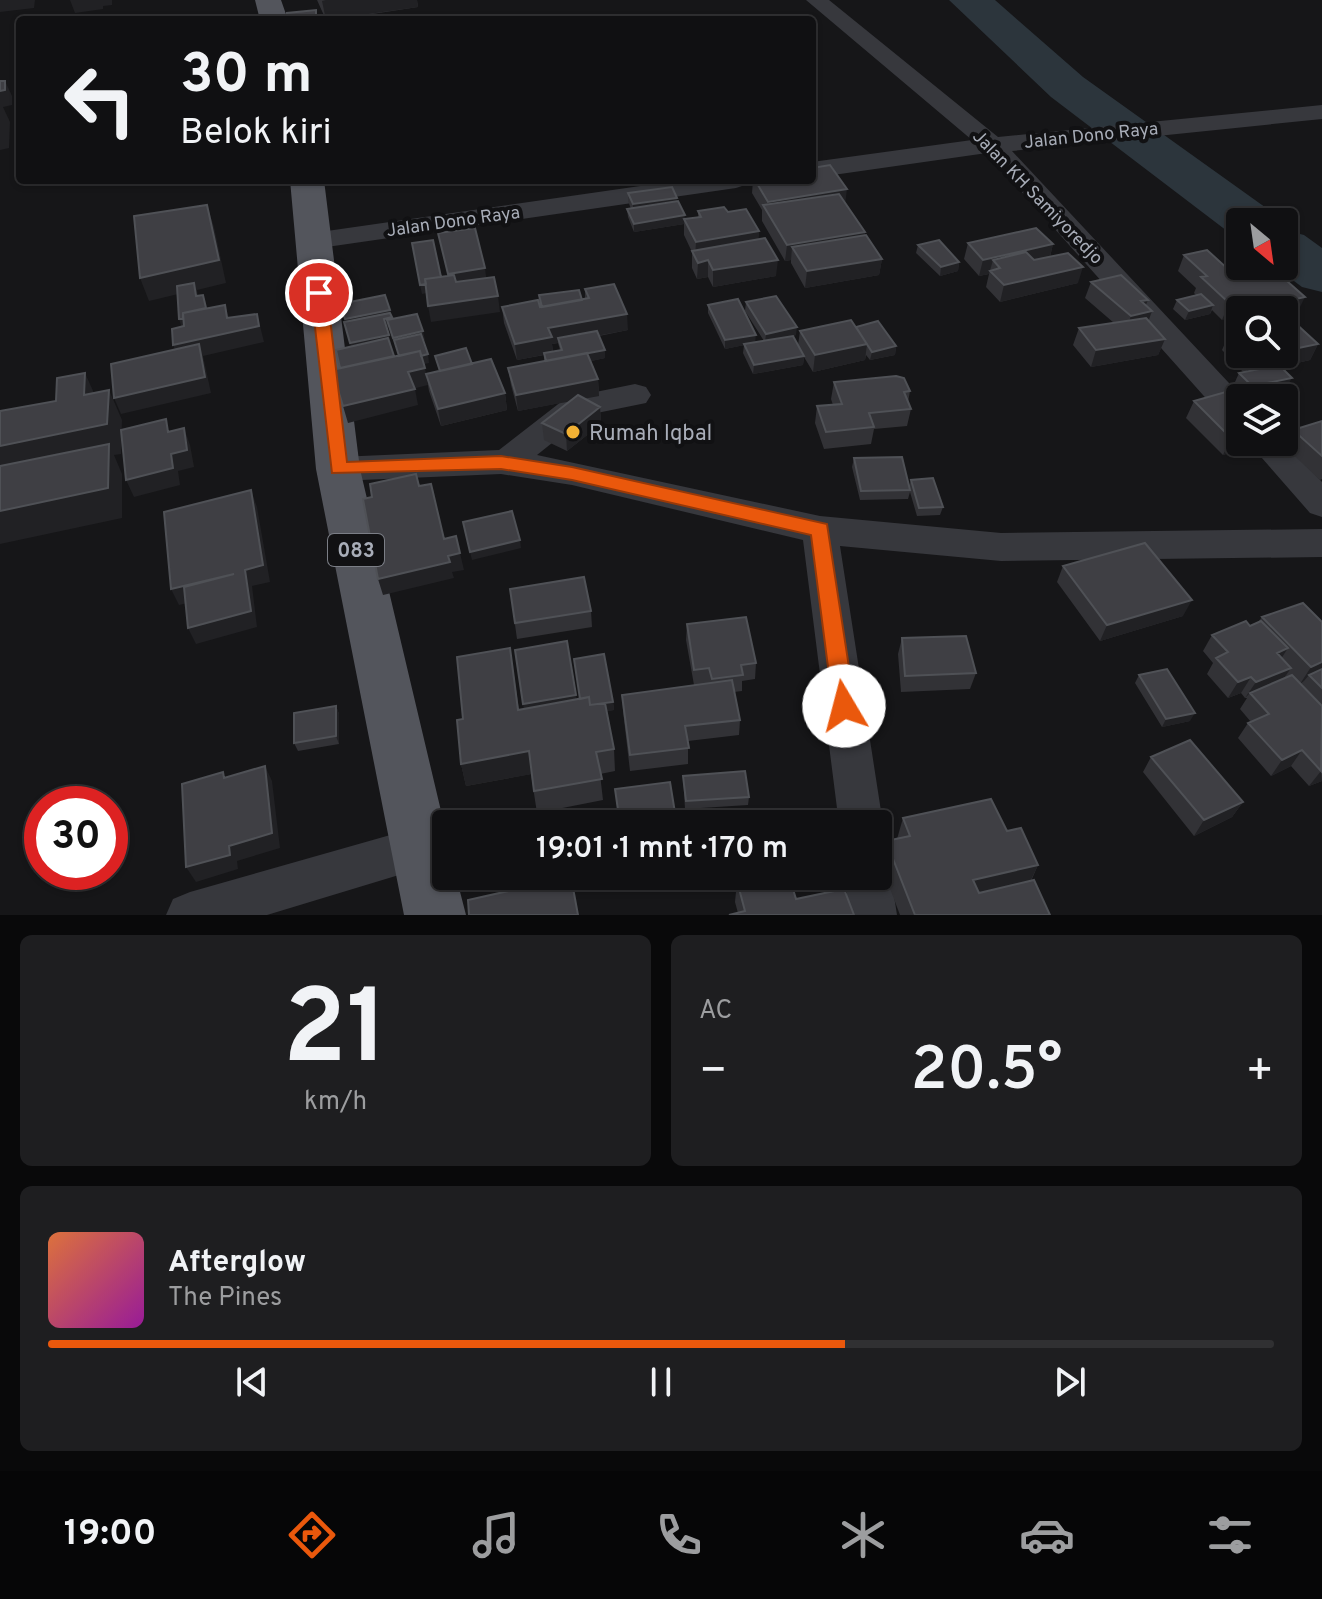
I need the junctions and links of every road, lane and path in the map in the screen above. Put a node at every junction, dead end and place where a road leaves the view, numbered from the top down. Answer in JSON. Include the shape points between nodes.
{"nodes":[{"id":1,"x":816,"y":0,"type":"edge"},
{"id":2,"x":1322,"y":112,"type":"edge"},
{"id":3,"x":993,"y":145,"type":"junction"},
{"id":4,"x":816,"y":169,"type":"edge"},
{"id":5,"x":307,"y":184,"type":"edge"},
{"id":6,"x":708,"y":184,"type":"edge"},
{"id":7,"x":313,"y":241,"type":"junction"},
{"id":8,"x":635,"y":395,"type":"dead end"},
{"id":9,"x":1226,"y":400,"type":"edge"},
{"id":10,"x":1278,"y":456,"type":"edge"},
{"id":11,"x":505,"y":463,"type":"junction"},
{"id":12,"x":338,"y":469,"type":"junction"},
{"id":13,"x":1322,"y":504,"type":"edge"},
{"id":14,"x":820,"y":530,"type":"junction"},
{"id":15,"x":1322,"y":543,"type":"edge"},
{"id":16,"x":859,"y":810,"type":"edge"},
{"id":17,"x":422,"y":847,"type":"junction"},
{"id":18,"x":870,"y":890,"type":"edge"},
{"id":19,"x":190,"y":915,"type":"edge"},
{"id":20,"x":435,"y":915,"type":"edge"},
{"id":21,"x":873,"y":915,"type":"edge"}],
"edges":[{"from":1,"to":3,"type":"street","name":"Jalan KH Samiyoredjo"},
{"from":2,"to":3,"type":"street","name":"Jalan Dono Raya"},
{"from":3,"to":4,"type":"street","name":"Jalan Dono Raya"},
{"from":3,"to":9,"type":"street","name":"Jalan KH Samiyoredjo"},
{"from":5,"to":7,"type":"main road","number":"083"},
{"from":6,"to":7,"type":"street","name":"Jalan Dono Raya"},
{"from":7,"to":12,"type":"main road","number":"083"},
{"from":8,"to":11,"type":"street","via":[[577,406]]},
{"from":10,"to":13,"type":"street"},
{"from":11,"to":12,"type":"street"},
{"from":11,"to":14,"type":"street","via":[[572,473]]},
{"from":12,"to":17,"type":"main road","number":"083"},
{"from":14,"to":15,"type":"street","via":[[1001,547]]},
{"from":14,"to":16,"type":"street"},
{"from":17,"to":19,"type":"street"},
{"from":17,"to":20,"type":"main road","number":"083"},
{"from":18,"to":21,"type":"street"}]}
